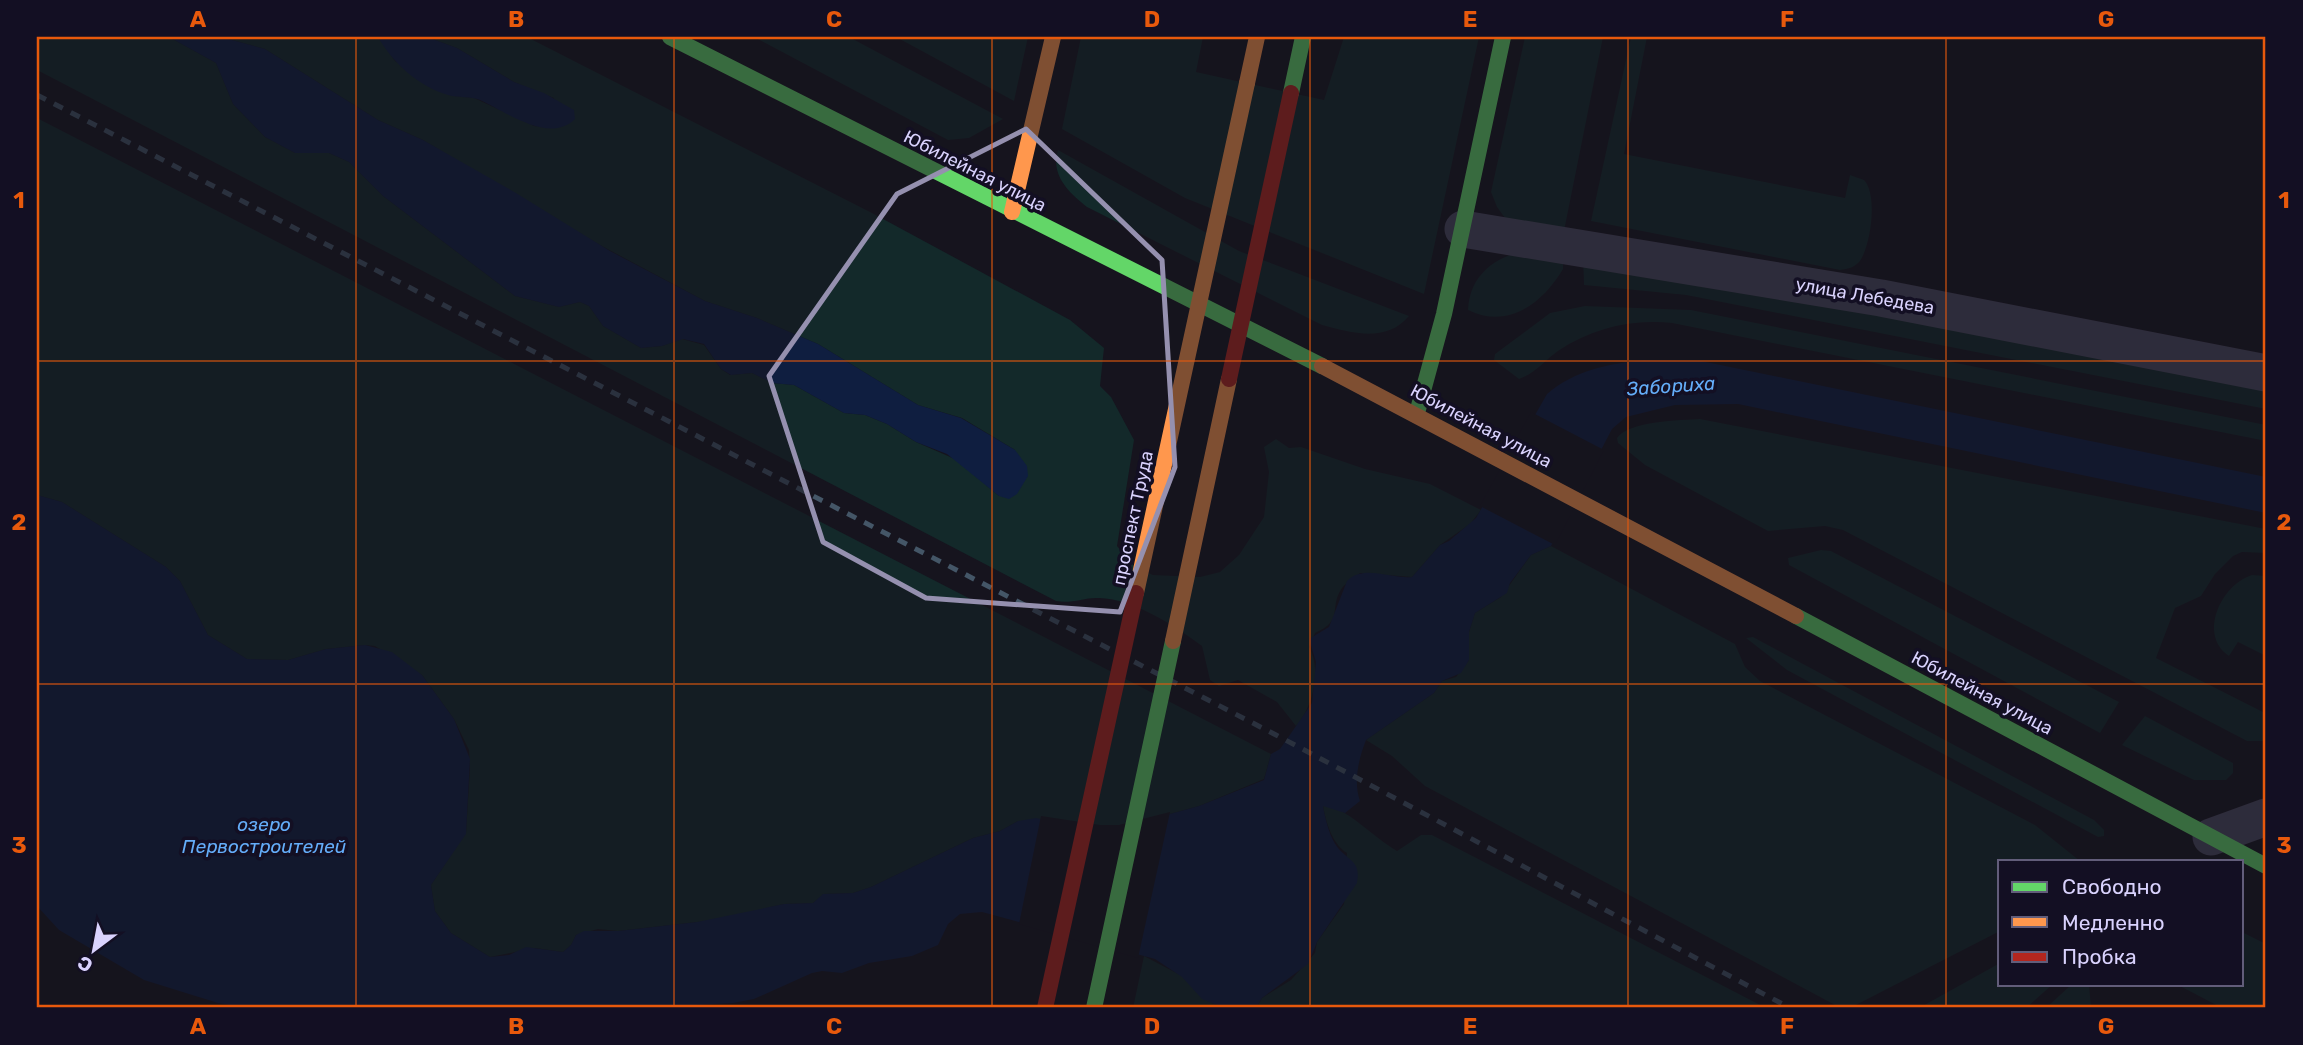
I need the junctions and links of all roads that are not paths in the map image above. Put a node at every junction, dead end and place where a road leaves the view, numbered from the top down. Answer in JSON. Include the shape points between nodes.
{"nodes":[{"id":1,"x":670,"y":37,"type":"edge"},
{"id":2,"x":1053,"y":37,"type":"edge"},
{"id":3,"x":1257,"y":37,"type":"edge"},
{"id":4,"x":1303,"y":37,"type":"edge"},
{"id":5,"x":1503,"y":37,"type":"edge"},
{"id":6,"x":1012,"y":212,"type":"junction"},
{"id":7,"x":1463,"y":229,"type":"junction"},
{"id":8,"x":2266,"y":373,"type":"edge"},
{"id":9,"x":1417,"y":413,"type":"junction"},
{"id":10,"x":2266,"y":817,"type":"edge"},
{"id":11,"x":2211,"y":837,"type":"junction"},
{"id":12,"x":2266,"y":866,"type":"edge"},
{"id":13,"x":1045,"y":1008,"type":"edge"},
{"id":14,"x":1094,"y":1008,"type":"edge"}],
"edges":[{"from":1,"to":6,"type":"main road","name":"Юбилейная улица"},
{"from":2,"to":6,"type":"main road"},
{"from":3,"to":13,"type":"main road","name":"проспект Труда","bridge":true},
{"from":4,"to":14,"type":"main road","bridge":true},
{"from":5,"to":7,"type":"main road"},
{"from":6,"to":9,"type":"main road","name":"Юбилейная улица"},
{"from":7,"to":8,"type":"street","name":"улица Лебедева","via":[[1881,298]]},
{"from":7,"to":9,"type":"main road"},
{"from":9,"to":11,"type":"main road","name":"Юбилейная улица"},
{"from":10,"to":11,"type":"street"},
{"from":11,"to":12,"type":"main road","name":"Юбилейная улица"}]}
